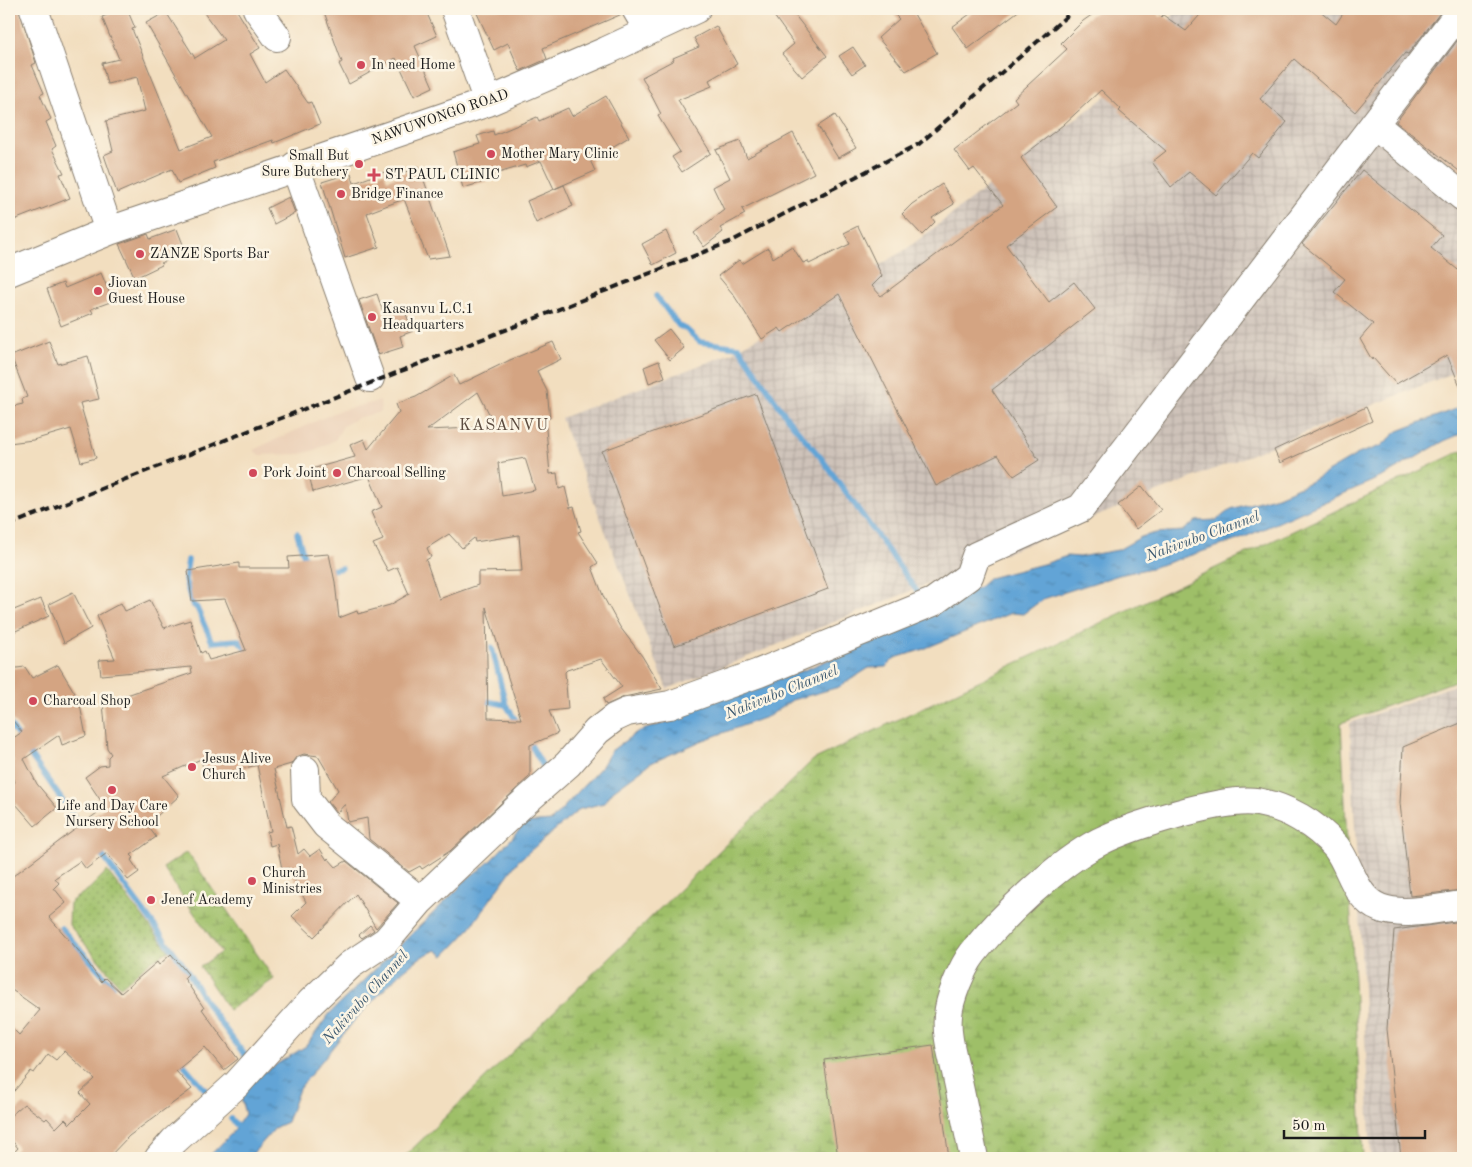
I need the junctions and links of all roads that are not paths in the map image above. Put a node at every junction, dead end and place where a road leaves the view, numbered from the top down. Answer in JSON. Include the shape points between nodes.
{"nodes":[{"id":1,"x":34,"y":9,"type":"edge"},
{"id":2,"x":256,"y":9,"type":"edge"},
{"id":3,"x":455,"y":9,"type":"edge"},
{"id":4,"x":696,"y":9,"type":"edge"},
{"id":5,"x":1462,"y":9,"type":"edge"},
{"id":6,"x":642,"y":20,"type":"edge"},
{"id":7,"x":277,"y":37,"type":"dead end"},
{"id":8,"x":488,"y":102,"type":"junction"},
{"id":9,"x":1374,"y":124,"type":"junction"},
{"id":10,"x":295,"y":166,"type":"junction"},
{"id":11,"x":1463,"y":197,"type":"edge"},
{"id":12,"x":109,"y":231,"type":"junction"},
{"id":13,"x":9,"y":272,"type":"edge"},
{"id":14,"x":370,"y":378,"type":"dead end"},
{"id":15,"x":305,"y":770,"type":"dead end"},
{"id":16,"x":420,"y":901,"type":"junction"},
{"id":17,"x":1463,"y":905,"type":"edge"},
{"id":18,"x":159,"y":1158,"type":"edge"},
{"id":19,"x":974,"y":1158,"type":"edge"}],
"edges":[{"from":1,"to":12,"type":"street"},
{"from":2,"to":7,"type":"street"},
{"from":3,"to":8,"type":"street"},
{"from":4,"to":6,"type":"street","name":"NAWUWONGO ROAD"},
{"from":5,"to":9,"type":"street"},
{"from":6,"to":8,"type":"street","name":"NAWUWONGO ROAD"},
{"from":8,"to":10,"type":"street","name":"NAWUWONGO ROAD"},
{"from":9,"to":11,"type":"street"},
{"from":9,"to":16,"type":"street","via":[[1081,508],[976,556],[969,576],[934,602],[759,673],[670,704],[627,712],[614,718]]},
{"from":10,"to":12,"type":"street","name":"NAWUWONGO ROAD"},
{"from":10,"to":14,"type":"street"},
{"from":12,"to":13,"type":"street","name":"NAWUWONGO ROAD"},
{"from":15,"to":16,"type":"street","via":[[306,799],[326,825]]},
{"from":16,"to":18,"type":"street","via":[[386,942],[350,966],[311,1002],[237,1084]]},
{"from":17,"to":19,"type":"street","via":[[1402,912],[1379,907],[1362,895],[1336,848],[1306,820],[1256,802],[1211,806],[1142,824],[1098,842],[1053,873],[1001,921],[972,955],[954,992],[948,1016],[949,1039]]}]}
